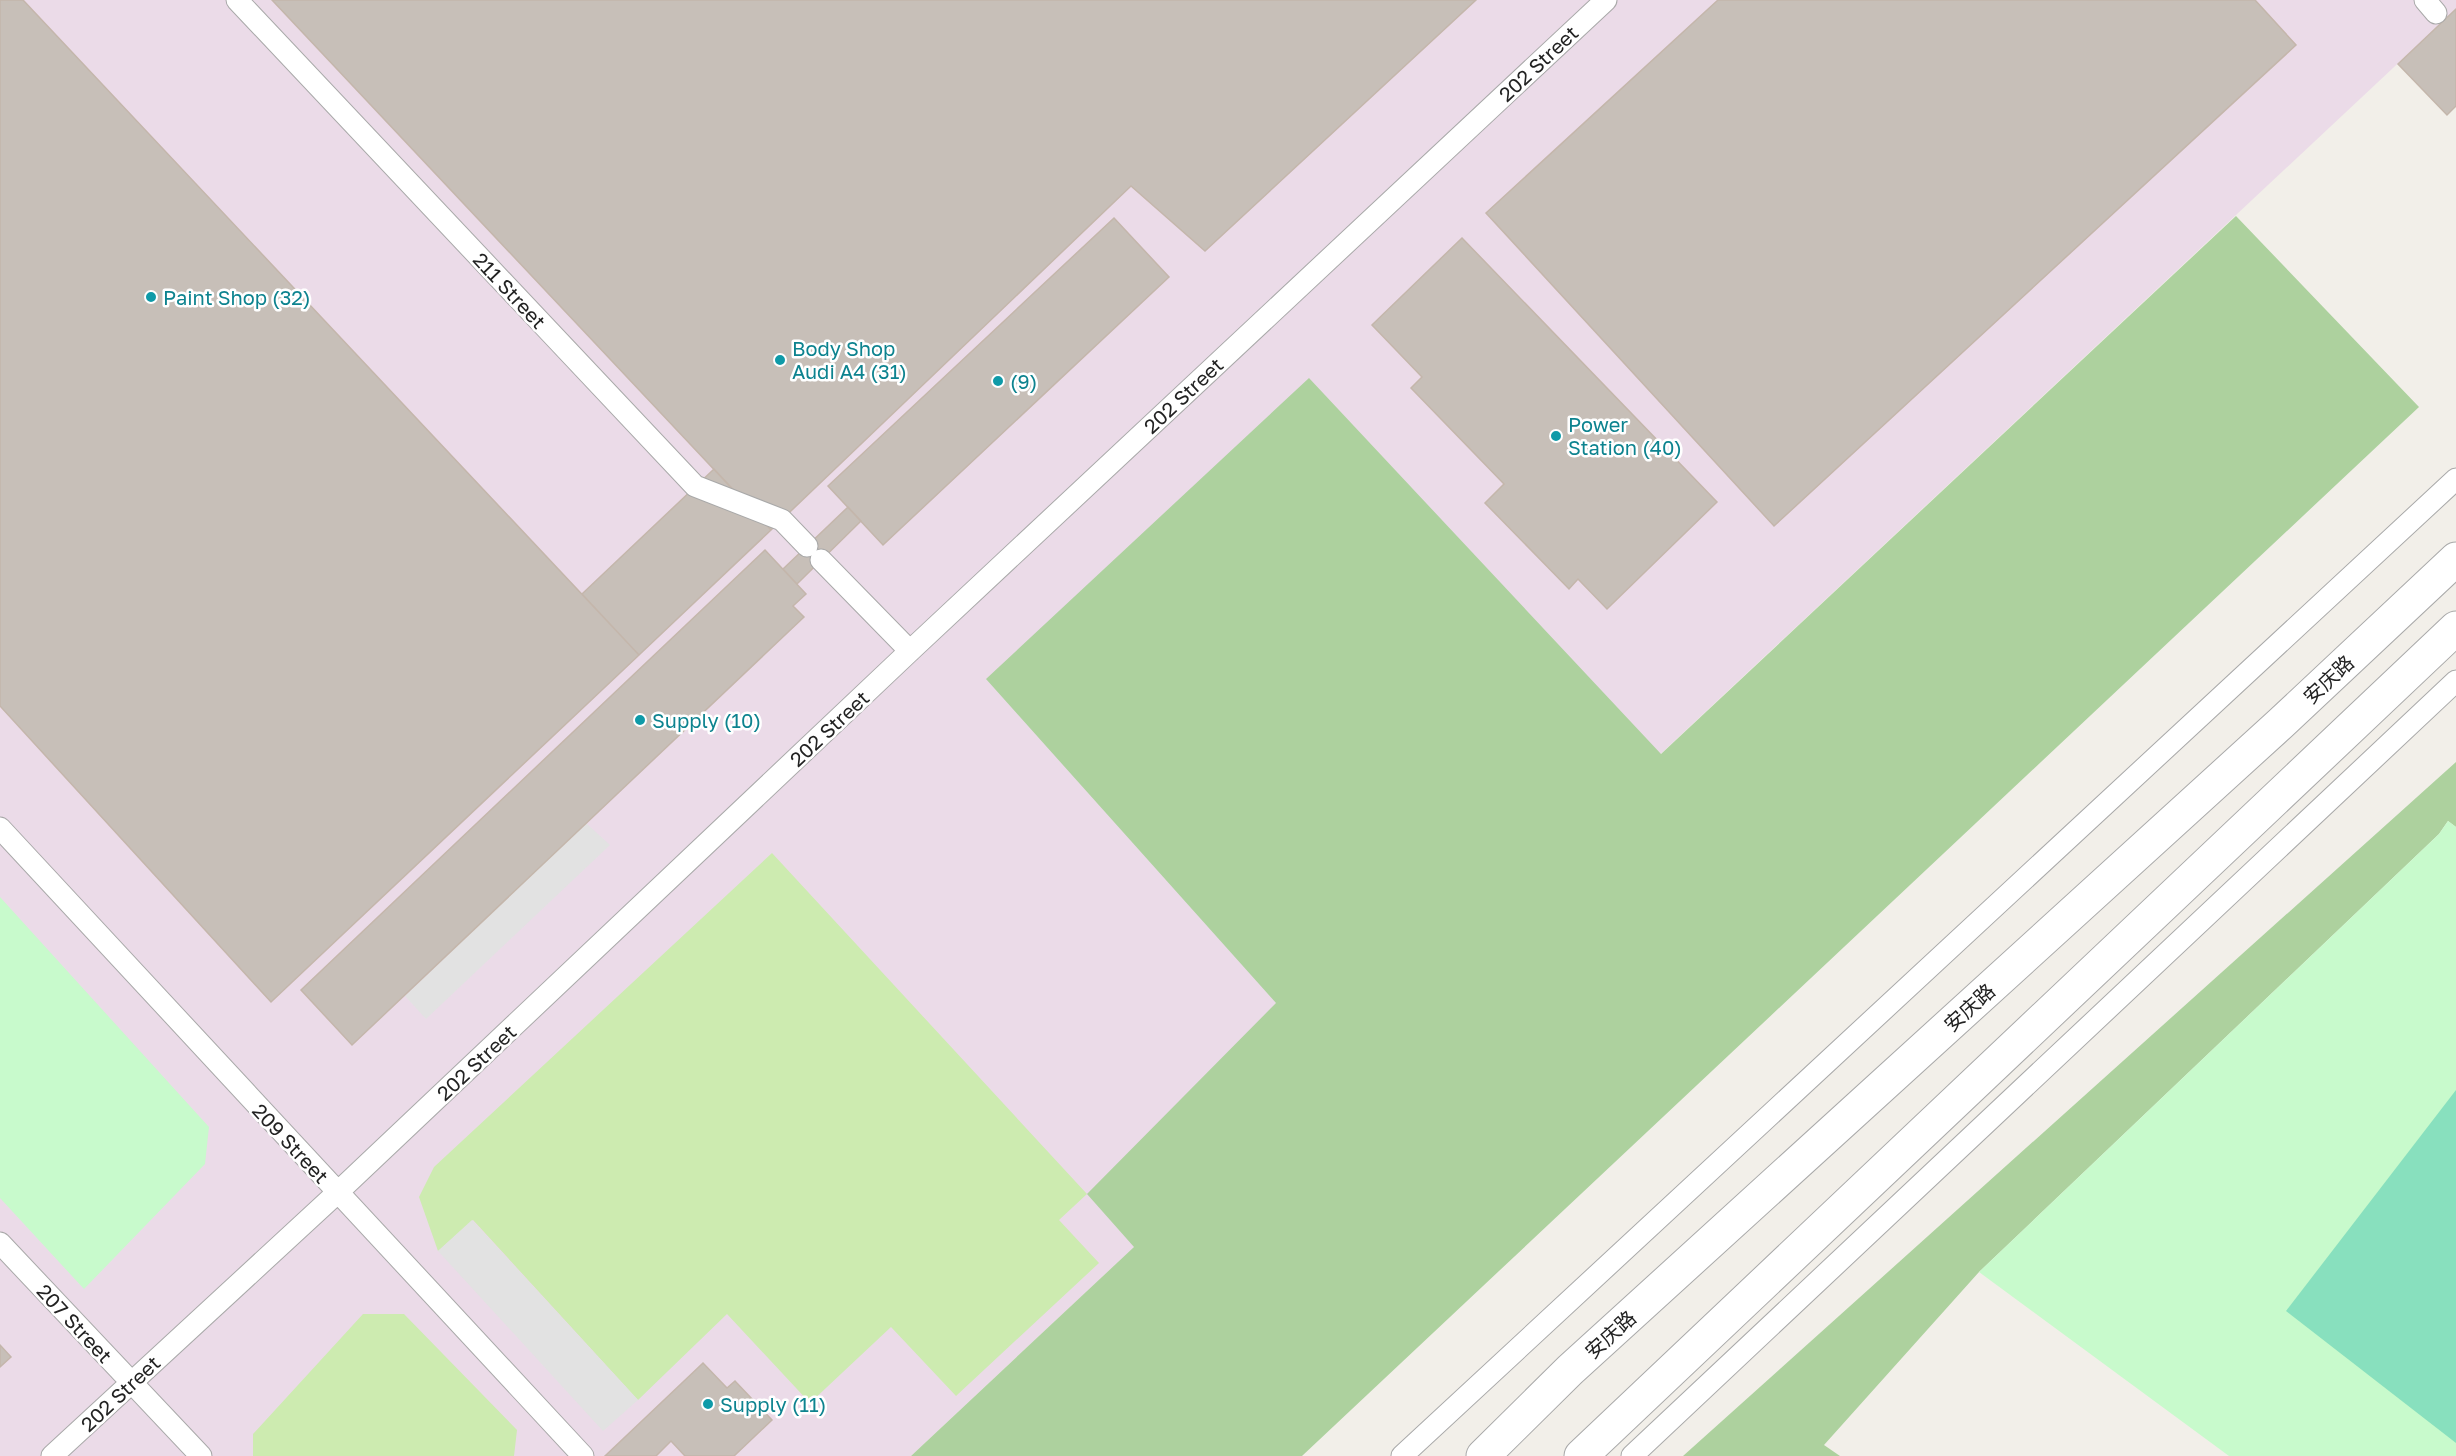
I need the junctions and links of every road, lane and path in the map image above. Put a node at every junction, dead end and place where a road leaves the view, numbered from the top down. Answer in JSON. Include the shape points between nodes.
{"nodes":[{"id":1,"x":237,"y":0,"type":"edge"},
{"id":2,"x":1606,"y":0,"type":"edge"},
{"id":3,"x":2456,"y":479,"type":"edge"},
{"id":4,"x":2456,"y":559,"type":"edge"},
{"id":5,"x":2456,"y":628,"type":"edge"},
{"id":6,"x":910,"y":651,"type":"junction"},
{"id":7,"x":2456,"y":681,"type":"edge"},
{"id":8,"x":0,"y":828,"type":"edge"},
{"id":9,"x":337,"y":1193,"type":"junction"},
{"id":10,"x":0,"y":1243,"type":"edge"},
{"id":11,"x":131,"y":1383,"type":"junction"},
{"id":12,"x":577,"y":1454,"type":"edge"},
{"id":13,"x":52,"y":1456,"type":"edge"},
{"id":14,"x":201,"y":1456,"type":"edge"},
{"id":15,"x":1402,"y":1456,"type":"edge"},
{"id":16,"x":1483,"y":1456,"type":"edge"},
{"id":17,"x":1581,"y":1456,"type":"edge"},
{"id":18,"x":1632,"y":1456,"type":"edge"}],
"edges":[{"from":1,"to":6,"type":"lane","name":"211 Street","via":[[695,486],[782,520]]},
{"from":2,"to":6,"type":"lane","name":"202 Street"},
{"from":3,"to":15,"type":"lane"},
{"from":4,"to":16,"type":"street","name":"安庆路","via":[[1579,1362]]},
{"from":5,"to":17,"type":"street"},
{"from":6,"to":9,"type":"lane","name":"202 Street"},
{"from":7,"to":18,"type":"lane"},
{"from":8,"to":9,"type":"lane","name":"209 Street"},
{"from":9,"to":11,"type":"lane","name":"202 Street"},
{"from":9,"to":12,"type":"lane","name":"209 Street"},
{"from":10,"to":11,"type":"lane","name":"207 Street"},
{"from":11,"to":13,"type":"lane","name":"202 Street"},
{"from":11,"to":14,"type":"lane","name":"207 Street"}]}
